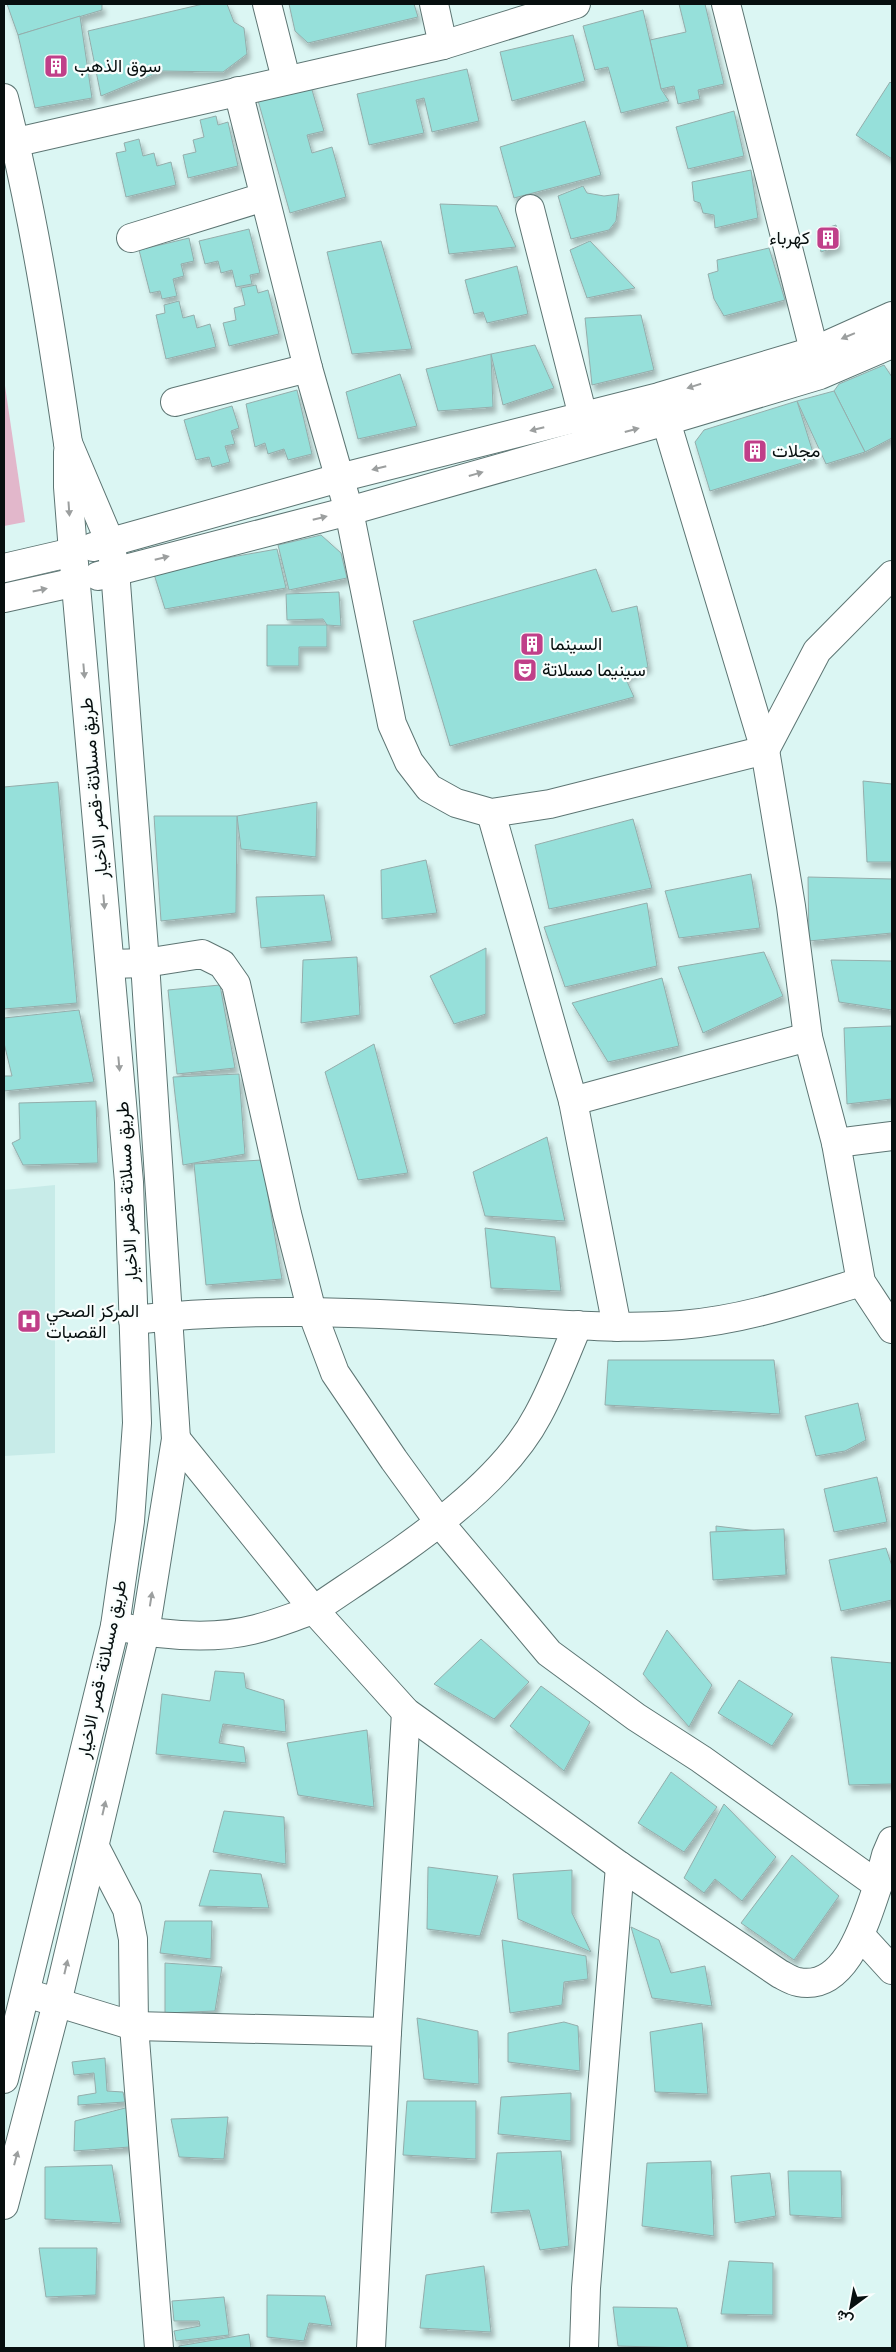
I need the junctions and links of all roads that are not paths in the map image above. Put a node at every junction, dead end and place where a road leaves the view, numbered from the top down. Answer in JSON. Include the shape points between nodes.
{"nodes":[{"id":1,"x":267,"y":4,"type":"edge"},
{"id":2,"x":434,"y":4,"type":"edge"},
{"id":3,"x":726,"y":4,"type":"edge"},
{"id":4,"x":561,"y":6,"type":"edge"},
{"id":5,"x":443,"y":45,"type":"junction"},
{"id":6,"x":286,"y":80,"type":"junction"},
{"id":7,"x":238,"y":91,"type":"junction"},
{"id":8,"x":4,"y":98,"type":"edge"},
{"id":9,"x":9,"y":143,"type":"edge"},
{"id":10,"x":264,"y":197,"type":"junction"},
{"id":11,"x":530,"y":209,"type":"dead end"},
{"id":12,"x":131,"y":238,"type":"dead end"},
{"id":13,"x":892,"y":316,"type":"edge"},
{"id":14,"x":892,"y":344,"type":"edge"},
{"id":15,"x":817,"y":363,"type":"junction"},
{"id":16,"x":308,"y":368,"type":"junction"},
{"id":17,"x":175,"y":402,"type":"dead end"},
{"id":18,"x":666,"y":421,"type":"junction"},
{"id":19,"x":586,"y":429,"type":"junction"},
{"id":20,"x":68,"y":442,"type":"junction"},
{"id":21,"x":340,"y":478,"type":"junction"},
{"id":22,"x":349,"y":511,"type":"junction"},
{"id":23,"x":110,"y":542,"type":"junction"},
{"id":24,"x":73,"y":552,"type":"junction"},
{"id":25,"x":4,"y":568,"type":"edge"},
{"id":26,"x":115,"y":570,"type":"junction"},
{"id":27,"x":892,"y":576,"type":"edge"},
{"id":28,"x":76,"y":582,"type":"junction"},
{"id":29,"x":4,"y":598,"type":"edge"},
{"id":30,"x":765,"y":750,"type":"junction"},
{"id":31,"x":491,"y":813,"type":"junction"},
{"id":32,"x":145,"y":962,"type":"junction"},
{"id":33,"x":110,"y":964,"type":"junction"},
{"id":34,"x":808,"y":1037,"type":"junction"},
{"id":35,"x":573,"y":1101,"type":"junction"},
{"id":36,"x":892,"y":1136,"type":"edge"},
{"id":37,"x":836,"y":1143,"type":"junction"},
{"id":38,"x":861,"y":1282,"type":"junction"},
{"id":39,"x":312,"y":1312,"type":"junction"},
{"id":40,"x":169,"y":1316,"type":"junction"},
{"id":41,"x":133,"y":1320,"type":"junction"},
{"id":42,"x":578,"y":1325,"type":"junction"},
{"id":43,"x":617,"y":1327,"type":"junction"},
{"id":44,"x":892,"y":1329,"type":"edge"},
{"id":45,"x":176,"y":1439,"type":"junction"},
{"id":46,"x":439,"y":1522,"type":"junction"},
{"id":47,"x":314,"y":1610,"type":"junction"},
{"id":48,"x":115,"y":1626,"type":"junction"},
{"id":49,"x":145,"y":1632,"type":"junction"},
{"id":50,"x":406,"y":1712,"type":"junction"},
{"id":51,"x":892,"y":1841,"type":"edge"},
{"id":52,"x":95,"y":1847,"type":"junction"},
{"id":53,"x":620,"y":1866,"type":"junction"},
{"id":54,"x":878,"y":1885,"type":"junction"},
{"id":55,"x":861,"y":1936,"type":"junction"},
{"id":56,"x":892,"y":1970,"type":"edge"},
{"id":57,"x":26,"y":1993,"type":"junction"},
{"id":58,"x":57,"y":2004,"type":"junction"},
{"id":59,"x":134,"y":2026,"type":"junction"},
{"id":60,"x":387,"y":2032,"type":"junction"},
{"id":61,"x":4,"y":2079,"type":"edge"},
{"id":62,"x":4,"y":2205,"type":"edge"},
{"id":63,"x":158,"y":2348,"type":"edge"},
{"id":64,"x":371,"y":2348,"type":"edge"},
{"id":65,"x":584,"y":2348,"type":"edge"}],
"edges":[{"from":1,"to":6,"type":"main road"},
{"from":2,"to":5,"type":"main road"},
{"from":3,"to":15,"type":"main road"},
{"from":4,"to":5,"type":"main road"},
{"from":5,"to":6,"type":"main road"},
{"from":6,"to":7,"type":"main road"},
{"from":7,"to":9,"type":"main road"},
{"from":7,"to":10,"type":"main road"},
{"from":8,"to":9,"type":"main road"},
{"from":9,"to":20,"type":"main road","via":[[50,324]]},
{"from":10,"to":12,"type":"main road"},
{"from":10,"to":16,"type":"main road"},
{"from":11,"to":19,"type":"main road"},
{"from":13,"to":15,"type":"main road","one_way":true},
{"from":14,"to":15,"type":"main road"},
{"from":15,"to":18,"type":"main road"},
{"from":15,"to":19,"type":"main road","one_way":true},
{"from":16,"to":17,"type":"main road"},
{"from":16,"to":21,"type":"main road"},
{"from":19,"to":18,"type":"main road","one_way":true},
{"from":18,"to":30,"type":"main road"},
{"from":19,"to":21,"type":"main road","one_way":true},
{"from":22,"to":19,"type":"main road","one_way":true},
{"from":20,"to":23,"type":"main road"},
{"from":20,"to":24,"type":"main road","name":"طريق مسلاتة -قصر الاخيار","one_way":true},
{"from":21,"to":22,"type":"main road"},
{"from":21,"to":23,"type":"main road"},
{"from":26,"to":22,"type":"main road","one_way":true},
{"from":22,"to":31,"type":"main road","via":[[392,724],[409,762],[429,788],[456,803]]},
{"from":23,"to":24,"type":"main road"},
{"from":23,"to":26,"type":"main road"},
{"from":24,"to":25,"type":"main road"},
{"from":24,"to":28,"type":"main road","name":"طريق مسلاتة -قصر الاخيار"},
{"from":26,"to":28,"type":"main road"},
{"from":26,"to":32,"type":"main road"},
{"from":27,"to":30,"type":"main road","via":[[817,651]]},
{"from":29,"to":28,"type":"main road","one_way":true},
{"from":28,"to":33,"type":"main road","name":"طريق مسلاتة -قصر الاخيار","one_way":true},
{"from":30,"to":31,"type":"main road","via":[[550,804]]},
{"from":30,"to":34,"type":"main road","via":[[791,906]]},
{"from":31,"to":35,"type":"main road"},
{"from":32,"to":33,"type":"main road"},
{"from":32,"to":39,"type":"main road","via":[[202,954],[222,964],[236,984]]},
{"from":32,"to":40,"type":"main road"},
{"from":33,"to":41,"type":"main road","name":"طريق مسلاتة -قصر الاخيار","one_way":true,"via":[[129,1182]]},
{"from":34,"to":35,"type":"main road"},
{"from":34,"to":37,"type":"main road"},
{"from":35,"to":43,"type":"main road"},
{"from":36,"to":37,"type":"main road"},
{"from":37,"to":38,"type":"main road"},
{"from":38,"to":43,"type":"main road","via":[[756,1313],[683,1324]]},
{"from":38,"to":44,"type":"main road"},
{"from":39,"to":40,"type":"main road"},
{"from":39,"to":42,"type":"main road"},
{"from":39,"to":46,"type":"main road","via":[[335,1373]]},
{"from":40,"to":41,"type":"main road"},
{"from":40,"to":45,"type":"main road"},
{"from":41,"to":48,"type":"main road","name":"طريق مسلاتة -قصر الاخيار","via":[[137,1423],[130,1521]]},
{"from":42,"to":43,"type":"main road"},
{"from":42,"to":46,"type":"main road","via":[[538,1416],[505,1464]]},
{"from":45,"to":47,"type":"main road"},
{"from":49,"to":45,"type":"main road","one_way":true},
{"from":46,"to":47,"type":"main road"},
{"from":46,"to":54,"type":"main road","via":[[549,1653]]},
{"from":47,"to":49,"type":"main road","via":[[255,1630],[202,1636]]},
{"from":47,"to":50,"type":"main road"},
{"from":48,"to":49,"type":"main road"},
{"from":48,"to":57,"type":"main road","name":"طريق مسلاتة -قصر الاخيار"},
{"from":52,"to":49,"type":"main road","one_way":true},
{"from":50,"to":53,"type":"main road"},
{"from":50,"to":60,"type":"main road"},
{"from":51,"to":54,"type":"main road"},
{"from":58,"to":52,"type":"main road","one_way":true},
{"from":52,"to":59,"type":"main road","via":[[127,1908],[133,1939]]},
{"from":53,"to":55,"type":"main road","via":[[780,1974],[798,1982],[816,1982],[835,1973]]},
{"from":53,"to":65,"type":"main road"},
{"from":54,"to":55,"type":"main road"},
{"from":55,"to":56,"type":"main road"},
{"from":57,"to":58,"type":"main road"},
{"from":57,"to":61,"type":"main road","name":"طريق مسلاتة -قصر الاخيار"},
{"from":58,"to":59,"type":"main road"},
{"from":62,"to":58,"type":"main road","one_way":true},
{"from":59,"to":60,"type":"main road"},
{"from":59,"to":63,"type":"main road"},
{"from":60,"to":64,"type":"main road"}]}
